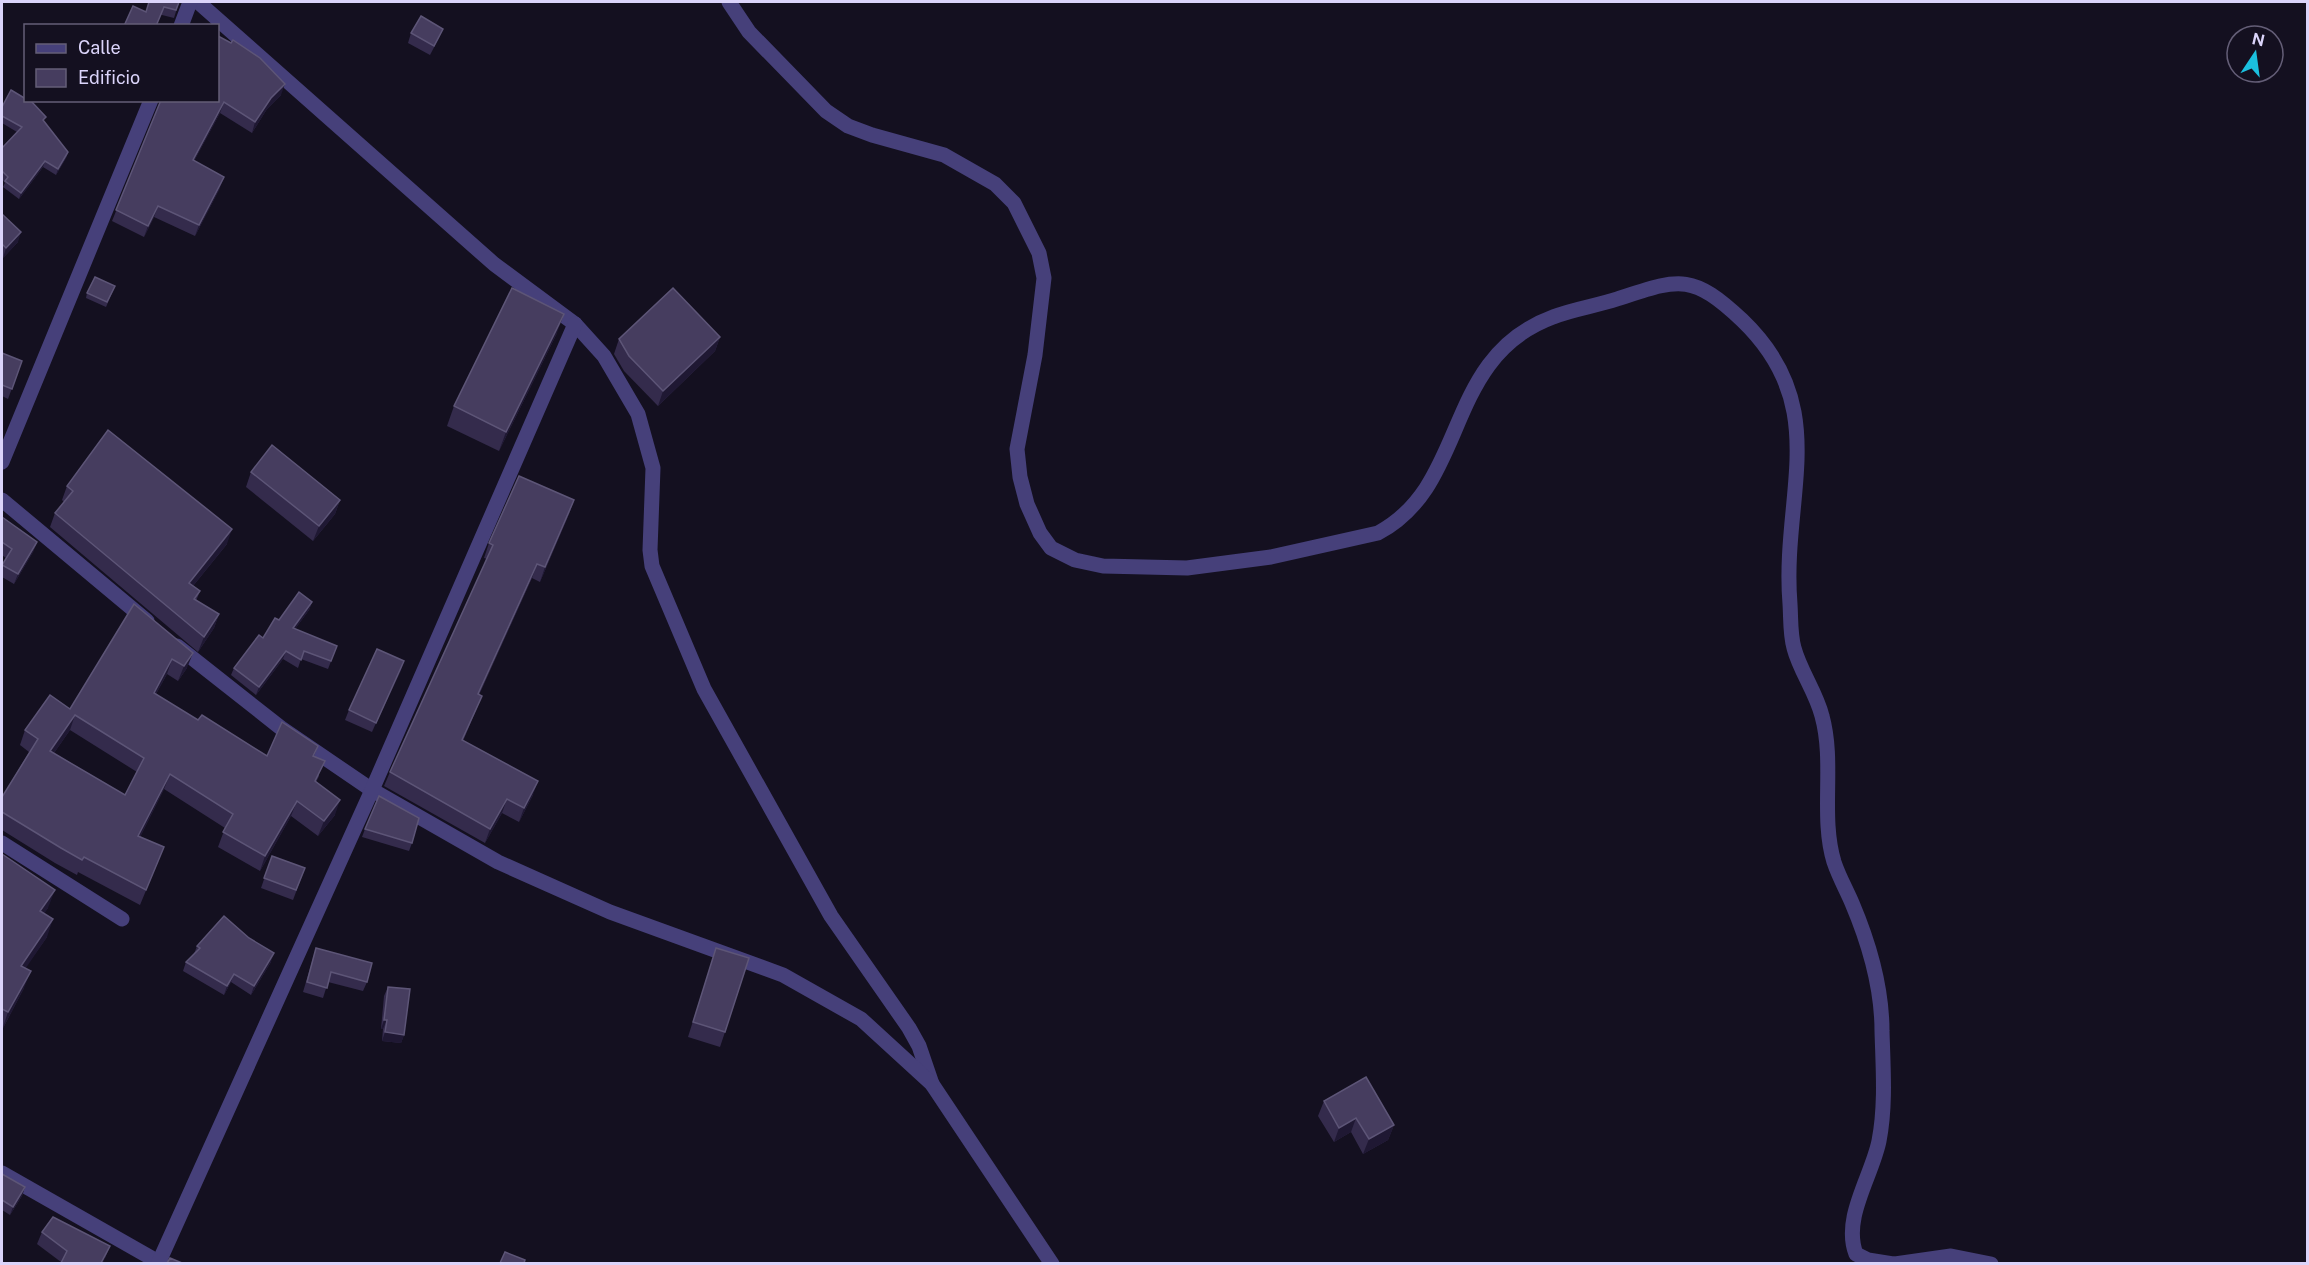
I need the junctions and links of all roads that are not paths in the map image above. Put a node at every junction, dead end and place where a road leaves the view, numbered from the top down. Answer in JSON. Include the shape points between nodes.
{"nodes":[{"id":1,"x":190,"y":2,"type":"edge"},
{"id":2,"x":198,"y":2,"type":"edge"},
{"id":3,"x":729,"y":2,"type":"edge"},
{"id":4,"x":182,"y":24,"type":"edge"},
{"id":5,"x":150,"y":102,"type":"edge"},
{"id":6,"x":575,"y":324,"type":"junction"},
{"id":7,"x":2,"y":462,"type":"edge"},
{"id":8,"x":2,"y":500,"type":"edge"},
{"id":9,"x":372,"y":790,"type":"junction"},
{"id":10,"x":2,"y":843,"type":"edge"},
{"id":11,"x":122,"y":919,"type":"dead end"},
{"id":12,"x":932,"y":1083,"type":"junction"},
{"id":13,"x":2,"y":1173,"type":"edge"},
{"id":14,"x":160,"y":1263,"type":"edge"},
{"id":15,"x":1052,"y":1263,"type":"edge"},
{"id":16,"x":1894,"y":1263,"type":"edge"},
{"id":17,"x":1991,"y":1263,"type":"edge"}],
"edges":[{"from":1,"to":4,"type":"street"},
{"from":2,"to":6,"type":"street","via":[[494,264]]},
{"from":3,"to":16,"type":"street","via":[[749,32],[826,111],[864,132],[944,154],[995,184],[1014,203],[1039,253],[1044,278],[1035,355],[1017,449],[1020,477],[1040,533],[1051,548],[1075,560],[1131,569],[1187,568],[1271,557],[1378,533],[1392,526],[1429,483],[1486,365],[1504,344],[1555,316],[1656,285],[1679,282],[1698,286],[1721,300],[1765,342],[1796,411],[1798,440],[1787,576],[1794,650],[1822,716],[1833,859],[1879,983],[1883,1111],[1878,1144],[1857,1205],[1852,1245],[1856,1254],[1868,1260]]},
{"from":5,"to":7,"type":"street"},
{"from":6,"to":9,"type":"street"},
{"from":6,"to":12,"type":"street","via":[[604,356],[638,414],[653,468],[652,566],[704,689],[831,916],[909,1028]]},
{"from":8,"to":9,"type":"street","via":[[281,728]]},
{"from":9,"to":12,"type":"street","via":[[498,861],[569,894],[783,975],[861,1019]]},
{"from":9,"to":14,"type":"street"},
{"from":10,"to":11,"type":"street"},
{"from":12,"to":15,"type":"street"},
{"from":13,"to":14,"type":"street"},
{"from":16,"to":17,"type":"street","via":[[1951,1256]]}]}
